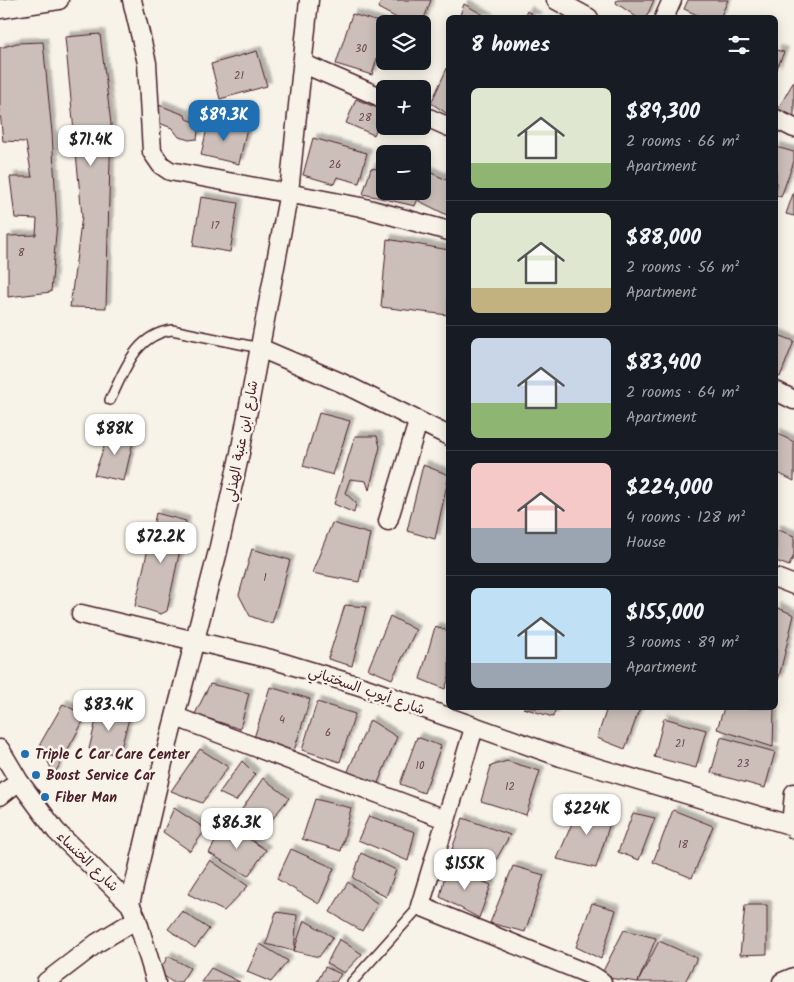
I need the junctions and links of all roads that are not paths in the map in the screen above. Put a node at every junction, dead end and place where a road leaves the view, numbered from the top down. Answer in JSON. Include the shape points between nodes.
{"nodes":[{"id":1,"x":59,"y":0,"type":"edge"},
{"id":2,"x":132,"y":0,"type":"edge"},
{"id":3,"x":309,"y":0,"type":"edge"},
{"id":4,"x":557,"y":0,"type":"edge"},
{"id":5,"x":672,"y":0,"type":"edge"},
{"id":6,"x":0,"y":9,"type":"edge"},
{"id":7,"x":584,"y":15,"type":"edge"},
{"id":8,"x":665,"y":15,"type":"edge"},
{"id":9,"x":304,"y":64,"type":"junction"},
{"id":10,"x":376,"y":95,"type":"edge"},
{"id":11,"x":431,"y":119,"type":"edge"},
{"id":12,"x":778,"y":120,"type":"edge"},
{"id":13,"x":446,"y":126,"type":"edge"},
{"id":14,"x":794,"y":128,"type":"edge"},
{"id":15,"x":289,"y":192,"type":"junction"},
{"id":16,"x":446,"y":230,"type":"edge"},
{"id":17,"x":260,"y":348,"type":"junction"},
{"id":18,"x":778,"y":392,"type":"edge"},
{"id":19,"x":110,"y":400,"type":"dead end"},
{"id":20,"x":794,"y":400,"type":"edge"},
{"id":21,"x":418,"y":422,"type":"junction"},
{"id":22,"x":446,"y":435,"type":"edge"},
{"id":23,"x":388,"y":521,"type":"dead end"},
{"id":24,"x":778,"y":579,"type":"edge"},
{"id":25,"x":794,"y":585,"type":"edge"},
{"id":26,"x":81,"y":614,"type":"dead end"},
{"id":27,"x":197,"y":640,"type":"junction"},
{"id":28,"x":459,"y":714,"type":"edge"},
{"id":29,"x":176,"y":717,"type":"junction"},
{"id":30,"x":474,"y":728,"type":"junction"},
{"id":31,"x":0,"y":749,"type":"edge"},
{"id":32,"x":19,"y":781,"type":"junction"},
{"id":33,"x":794,"y":793,"type":"edge"},
{"id":34,"x":0,"y":796,"type":"edge"},
{"id":35,"x":445,"y":819,"type":"junction"},
{"id":36,"x":793,"y":827,"type":"edge"},
{"id":37,"x":420,"y":906,"type":"junction"},
{"id":38,"x":134,"y":912,"type":"junction"},
{"id":39,"x":794,"y":977,"type":"edge"},
{"id":40,"x":46,"y":982,"type":"edge"},
{"id":41,"x":156,"y":982,"type":"edge"},
{"id":42,"x":352,"y":982,"type":"edge"},
{"id":43,"x":602,"y":982,"type":"edge"},
{"id":44,"x":782,"y":982,"type":"edge"}],
"edges":[{"from":1,"to":6,"type":"street"},
{"from":2,"to":15,"type":"street","via":[[147,63],[152,152],[156,160],[170,171]]},
{"from":3,"to":9,"type":"street","name":"شارع ابن عتبة الهذلي"},
{"from":4,"to":7,"type":"street"},
{"from":5,"to":8,"type":"street"},
{"from":9,"to":10,"type":"street"},
{"from":9,"to":15,"type":"street","name":"شارع ابن عتبة الهذلي"},
{"from":11,"to":13,"type":"street"},
{"from":12,"to":14,"type":"street"},
{"from":15,"to":16,"type":"street"},
{"from":15,"to":17,"type":"street","name":"شارع ابن عتبة الهذلي"},
{"from":17,"to":19,"type":"lane","via":[[172,330],[162,331],[137,347]]},
{"from":17,"to":21,"type":"street"},
{"from":17,"to":27,"type":"street","name":"شارع ابن عتبة الهذلي"},
{"from":18,"to":20,"type":"street"},
{"from":21,"to":22,"type":"street"},
{"from":21,"to":23,"type":"street"},
{"from":24,"to":25,"type":"street"},
{"from":26,"to":27,"type":"street","name":"شارع أيوب السختياني"},
{"from":27,"to":28,"type":"street","name":"شارع أيوب السختياني"},
{"from":27,"to":29,"type":"street","name":"شارع ابن عتبة الهذلي"},
{"from":28,"to":30,"type":"street","name":"شارع أيوب السختياني"},
{"from":29,"to":35,"type":"street"},
{"from":29,"to":38,"type":"street","name":"شارع ابن عتبة الهذلي","via":[[163,763]]},
{"from":30,"to":35,"type":"street"},
{"from":30,"to":36,"type":"street","name":"شارع أيوب السختياني"},
{"from":31,"to":32,"type":"street","name":"شارع الخنساء"},
{"from":32,"to":34,"type":"street"},
{"from":32,"to":38,"type":"street","name":"شارع الخنساء","via":[[56,831],[103,874]]},
{"from":33,"to":36,"type":"street"},
{"from":35,"to":37,"type":"street"},
{"from":37,"to":42,"type":"lane"},
{"from":37,"to":43,"type":"street"},
{"from":38,"to":40,"type":"street"},
{"from":38,"to":41,"type":"street","name":"شارع الخنساء"},
{"from":39,"to":44,"type":"street"}]}
